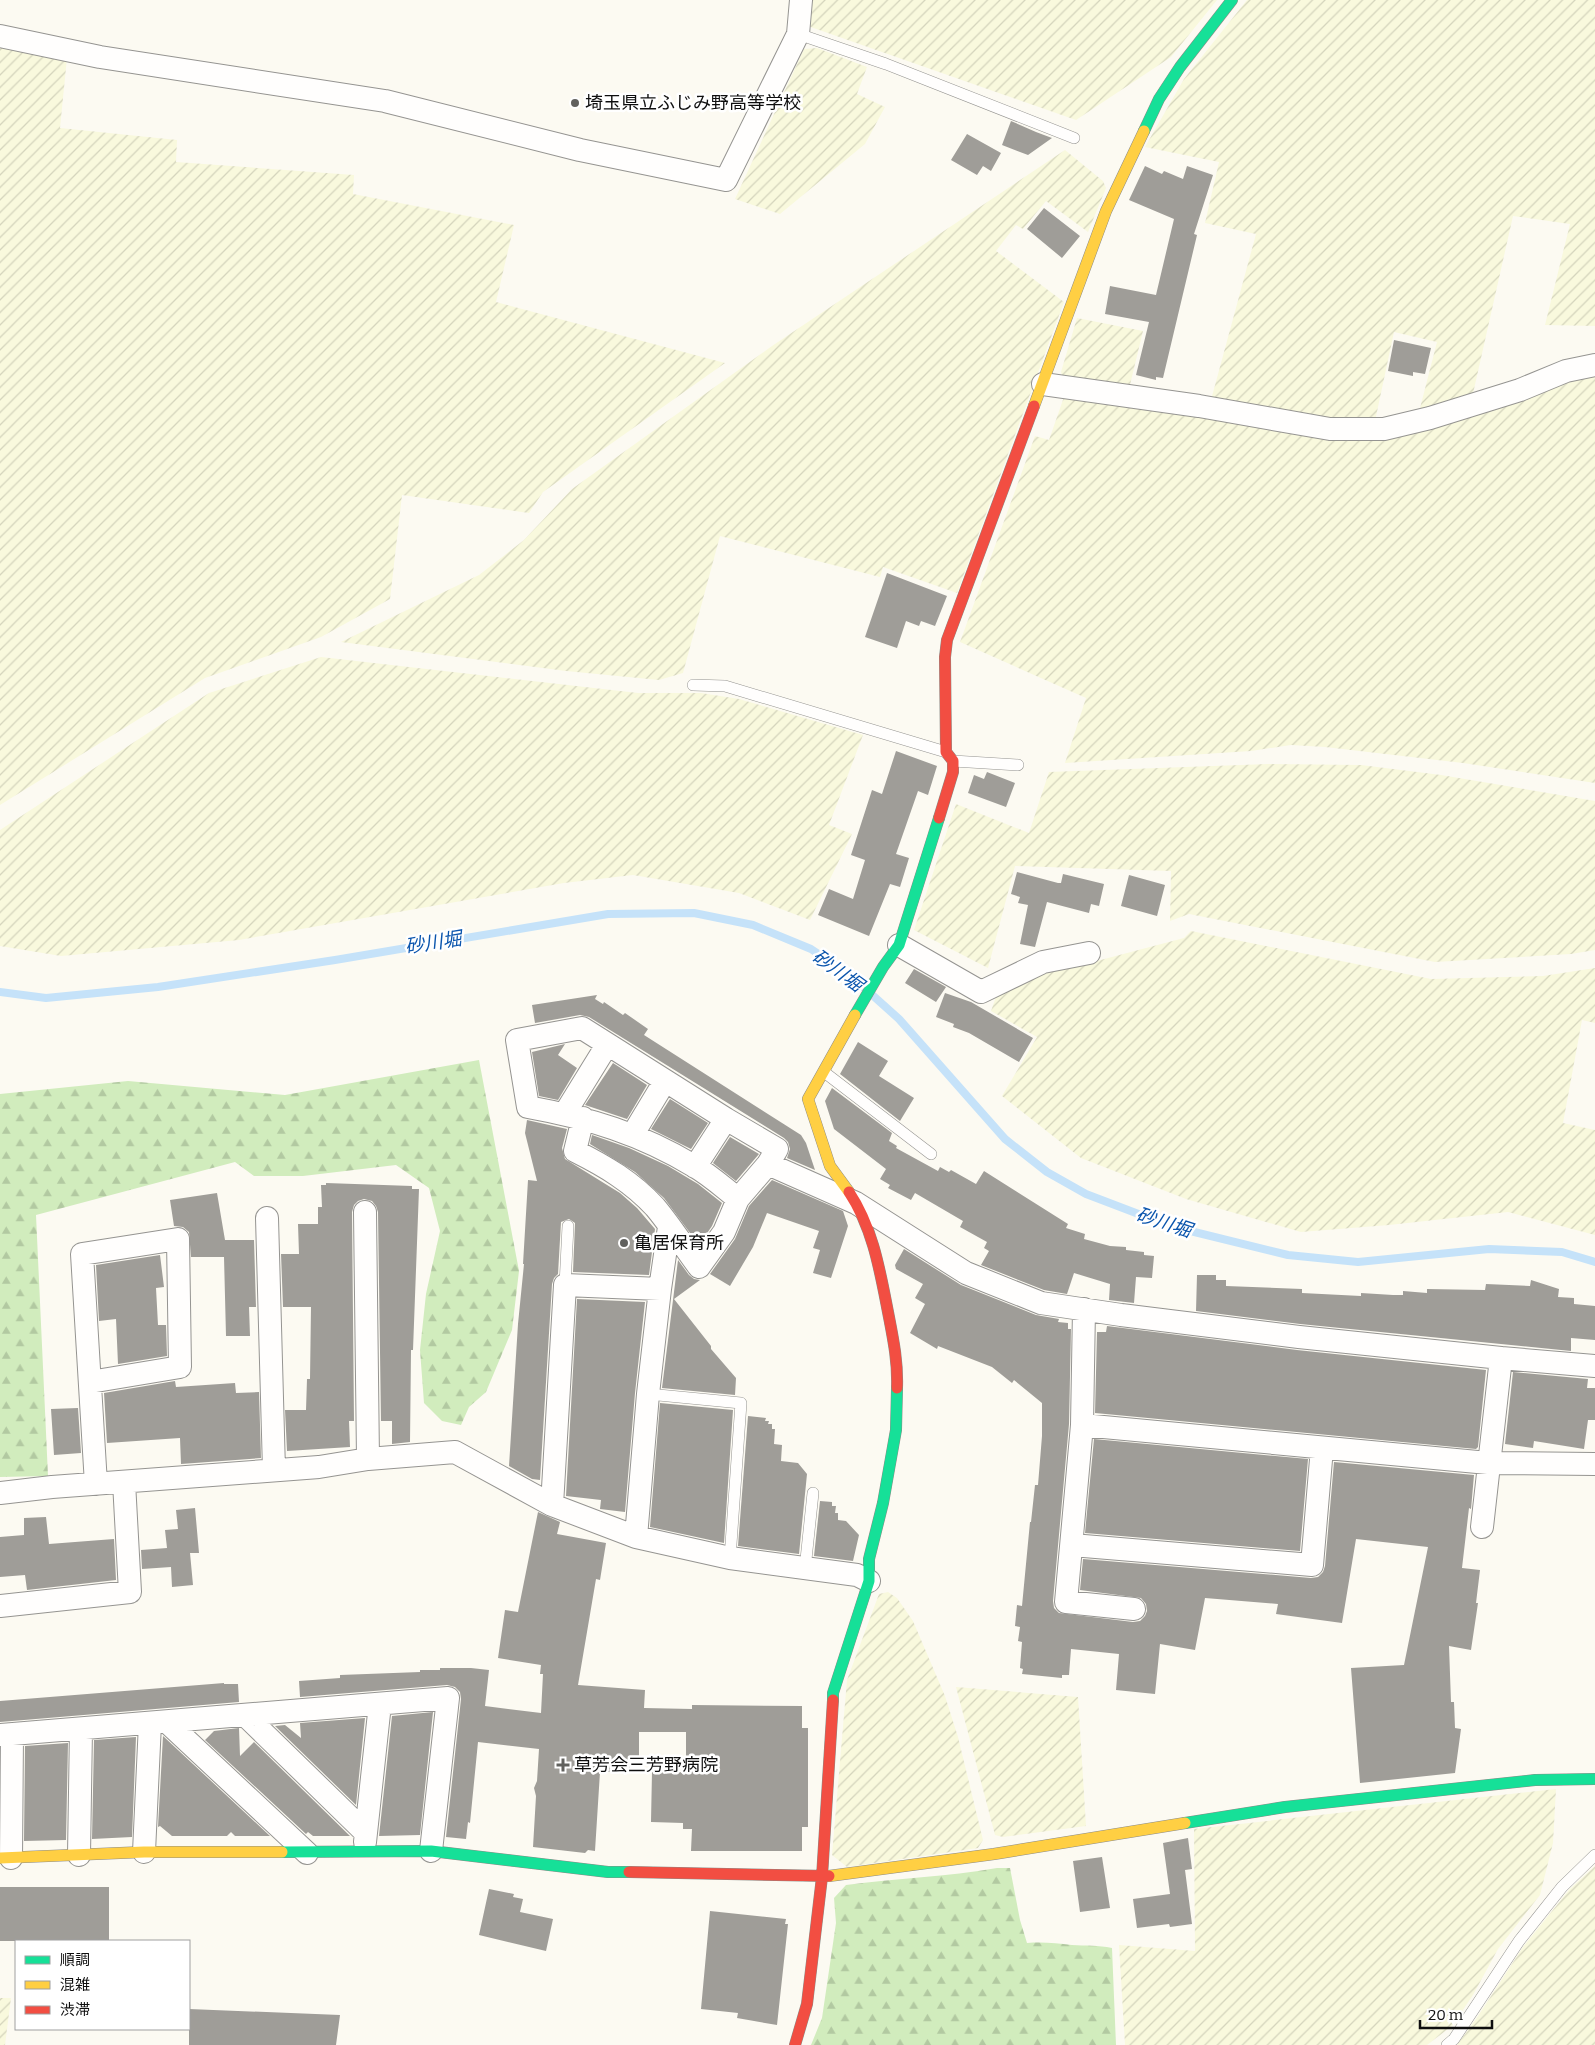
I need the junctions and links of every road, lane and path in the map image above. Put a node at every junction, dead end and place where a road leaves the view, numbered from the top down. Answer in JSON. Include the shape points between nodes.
{"nodes":[{"id":1,"x":801,"y":0,"type":"edge"},
{"id":2,"x":1232,"y":0,"type":"edge"},
{"id":3,"x":798,"y":34,"type":"junction"},
{"id":4,"x":0,"y":36,"type":"edge"},
{"id":5,"x":1074,"y":138,"type":"dead end"},
{"id":6,"x":1595,"y":365,"type":"edge"},
{"id":7,"x":1043,"y":384,"type":"junction"},
{"id":8,"x":693,"y":684,"type":"dead end"},
{"id":9,"x":950,"y":757,"type":"junction"},
{"id":10,"x":1018,"y":766,"type":"dead end"},
{"id":11,"x":899,"y":945,"type":"junction"},
{"id":12,"x":1088,"y":953,"type":"dead end"},
{"id":13,"x":607,"y":1045,"type":"junction"},
{"id":14,"x":824,"y":1072,"type":"junction"},
{"id":15,"x":666,"y":1081,"type":"junction"},
{"id":16,"x":574,"y":1115,"type":"junction"},
{"id":17,"x":726,"y":1119,"type":"junction"},
{"id":18,"x":633,"y":1134,"type":"junction"},
{"id":19,"x":931,"y":1154,"type":"dead end"},
{"id":20,"x":768,"y":1164,"type":"junction"},
{"id":21,"x":695,"y":1167,"type":"junction"},
{"id":22,"x":738,"y":1199,"type":"junction"},
{"id":23,"x":856,"y":1203,"type":"junction"},
{"id":24,"x":365,"y":1212,"type":"dead end"},
{"id":25,"x":266,"y":1218,"type":"dead end"},
{"id":26,"x":568,"y":1226,"type":"dead end"},
{"id":27,"x":669,"y":1228,"type":"junction"},
{"id":28,"x":565,"y":1284,"type":"junction"},
{"id":29,"x":660,"y":1289,"type":"junction"},
{"id":30,"x":1084,"y":1309,"type":"junction"},
{"id":31,"x":1501,"y":1358,"type":"junction"},
{"id":32,"x":1595,"y":1366,"type":"edge"},
{"id":33,"x":90,"y":1382,"type":"junction"},
{"id":34,"x":648,"y":1394,"type":"junction"},
{"id":35,"x":1082,"y":1425,"type":"junction"},
{"id":36,"x":1322,"y":1448,"type":"junction"},
{"id":37,"x":368,"y":1459,"type":"junction"},
{"id":38,"x":1488,"y":1463,"type":"junction"},
{"id":39,"x":1595,"y":1464,"type":"edge"},
{"id":40,"x":274,"y":1470,"type":"junction"},
{"id":41,"x":124,"y":1482,"type":"junction"},
{"id":42,"x":96,"y":1484,"type":"junction"},
{"id":43,"x":0,"y":1493,"type":"edge"},
{"id":44,"x":813,"y":1493,"type":"dead end"},
{"id":45,"x":552,"y":1505,"type":"junction"},
{"id":46,"x":1482,"y":1527,"type":"dead end"},
{"id":47,"x":636,"y":1538,"type":"junction"},
{"id":48,"x":1072,"y":1545,"type":"junction"},
{"id":49,"x":730,"y":1558,"type":"junction"},
{"id":50,"x":804,"y":1569,"type":"junction"},
{"id":51,"x":869,"y":1581,"type":"junction"},
{"id":52,"x":0,"y":1606,"type":"edge"},
{"id":53,"x":1134,"y":1609,"type":"dead end"},
{"id":54,"x":380,"y":1704,"type":"junction"},
{"id":55,"x":246,"y":1716,"type":"junction"},
{"id":56,"x":158,"y":1723,"type":"junction"},
{"id":57,"x":81,"y":1729,"type":"junction"},
{"id":58,"x":6,"y":1735,"type":"edge"},
{"id":59,"x":1595,"y":1780,"type":"edge"},
{"id":60,"x":365,"y":1843,"type":"junction"},
{"id":61,"x":431,"y":1851,"type":"junction"},
{"id":62,"x":144,"y":1852,"type":"junction"},
{"id":63,"x":307,"y":1853,"type":"junction"},
{"id":64,"x":79,"y":1855,"type":"junction"},
{"id":65,"x":1595,"y":1855,"type":"edge"},
{"id":66,"x":5,"y":1858,"type":"edge"},
{"id":67,"x":822,"y":1877,"type":"junction"},
{"id":68,"x":795,"y":2045,"type":"edge"},
{"id":69,"x":1447,"y":2045,"type":"edge"}],
"edges":[{"from":1,"to":3,"type":"street"},
{"from":2,"to":7,"type":"street","via":[[1180,67],[1160,99],[1106,211]]},
{"from":3,"to":4,"type":"street","via":[[726,180],[580,150],[385,101],[100,57]]},
{"from":3,"to":5,"type":"lane","via":[[886,64]]},
{"from":6,"to":7,"type":"street","via":[[1566,370],[1520,390],[1384,429],[1330,428]]},
{"from":7,"to":9,"type":"street","via":[[947,640]]},
{"from":8,"to":9,"type":"lane","via":[[725,686]]},
{"from":9,"to":10,"type":"lane"},
{"from":9,"to":11,"type":"street","via":[[953,772]]},
{"from":11,"to":12,"type":"street","via":[[981,992],[1043,962]]},
{"from":11,"to":14,"type":"street","via":[[883,966]]},
{"from":13,"to":15,"type":"street"},
{"from":13,"to":16,"type":"street"},
{"from":13,"to":16,"type":"street","via":[[582,1028],[517,1040],[528,1106]]},
{"from":14,"to":19,"type":"lane"},
{"from":14,"to":23,"type":"street","via":[[808,1099],[830,1166]]},
{"from":15,"to":17,"type":"street"},
{"from":15,"to":18,"type":"street"},
{"from":16,"to":18,"type":"street"},
{"from":16,"to":27,"type":"street","via":[[576,1151],[626,1180],[654,1207]]},
{"from":17,"to":20,"type":"street","via":[[777,1150]]},
{"from":17,"to":21,"type":"street"},
{"from":18,"to":21,"type":"street"},
{"from":20,"to":22,"type":"street"},
{"from":20,"to":23,"type":"street"},
{"from":21,"to":22,"type":"street"},
{"from":22,"to":27,"type":"street","via":[[724,1232],[699,1267]]},
{"from":23,"to":30,"type":"street","via":[[966,1273],[1041,1304]]},
{"from":23,"to":51,"type":"street","via":[[877,1254],[898,1365],[896,1430],[869,1559]]},
{"from":24,"to":37,"type":"street"},
{"from":25,"to":40,"type":"street"},
{"from":26,"to":28,"type":"lane"},
{"from":27,"to":29,"type":"street"},
{"from":28,"to":29,"type":"street"},
{"from":28,"to":45,"type":"street"},
{"from":29,"to":34,"type":"street"},
{"from":30,"to":31,"type":"street","via":[[1289,1336]]},
{"from":30,"to":35,"type":"street"},
{"from":31,"to":32,"type":"street"},
{"from":31,"to":38,"type":"street"},
{"from":33,"to":33,"type":"street","via":[[82,1254],[178,1239],[180,1367]]},
{"from":33,"to":42,"type":"street"},
{"from":34,"to":47,"type":"street"},
{"from":34,"to":49,"type":"lane","via":[[741,1403]]},
{"from":35,"to":36,"type":"street"},
{"from":35,"to":48,"type":"street"},
{"from":36,"to":38,"type":"street"},
{"from":36,"to":48,"type":"street","via":[[1312,1565]]},
{"from":37,"to":40,"type":"street"},
{"from":37,"to":45,"type":"street","via":[[455,1452]]},
{"from":38,"to":39,"type":"street"},
{"from":38,"to":46,"type":"street"},
{"from":40,"to":41,"type":"street"},
{"from":41,"to":42,"type":"street"},
{"from":41,"to":52,"type":"street","via":[[130,1592]]},
{"from":42,"to":43,"type":"street"},
{"from":44,"to":50,"type":"lane"},
{"from":45,"to":47,"type":"street"},
{"from":47,"to":49,"type":"street"},
{"from":48,"to":53,"type":"street","via":[[1066,1602]]},
{"from":49,"to":50,"type":"street"},
{"from":50,"to":51,"type":"street","via":[[857,1575]]},
{"from":51,"to":67,"type":"street","via":[[833,1693]]},
{"from":54,"to":55,"type":"street"},
{"from":54,"to":60,"type":"street"},
{"from":54,"to":61,"type":"street","via":[[448,1698]]},
{"from":55,"to":56,"type":"street"},
{"from":55,"to":60,"type":"street"},
{"from":56,"to":57,"type":"street"},
{"from":56,"to":62,"type":"street"},
{"from":56,"to":63,"type":"street"},
{"from":57,"to":58,"type":"street"},
{"from":57,"to":64,"type":"street"},
{"from":58,"to":66,"type":"street"},
{"from":59,"to":67,"type":"street","via":[[1534,1780],[1285,1807],[994,1854]]},
{"from":60,"to":61,"type":"street"},
{"from":60,"to":63,"type":"street"},
{"from":61,"to":67,"type":"street","via":[[608,1872]]},
{"from":62,"to":63,"type":"street"},
{"from":62,"to":64,"type":"street"},
{"from":64,"to":66,"type":"street"},
{"from":65,"to":69,"type":"lane","via":[[1562,1887],[1519,1941],[1454,2040]]},
{"from":67,"to":68,"type":"street","via":[[807,2004]]}]}
